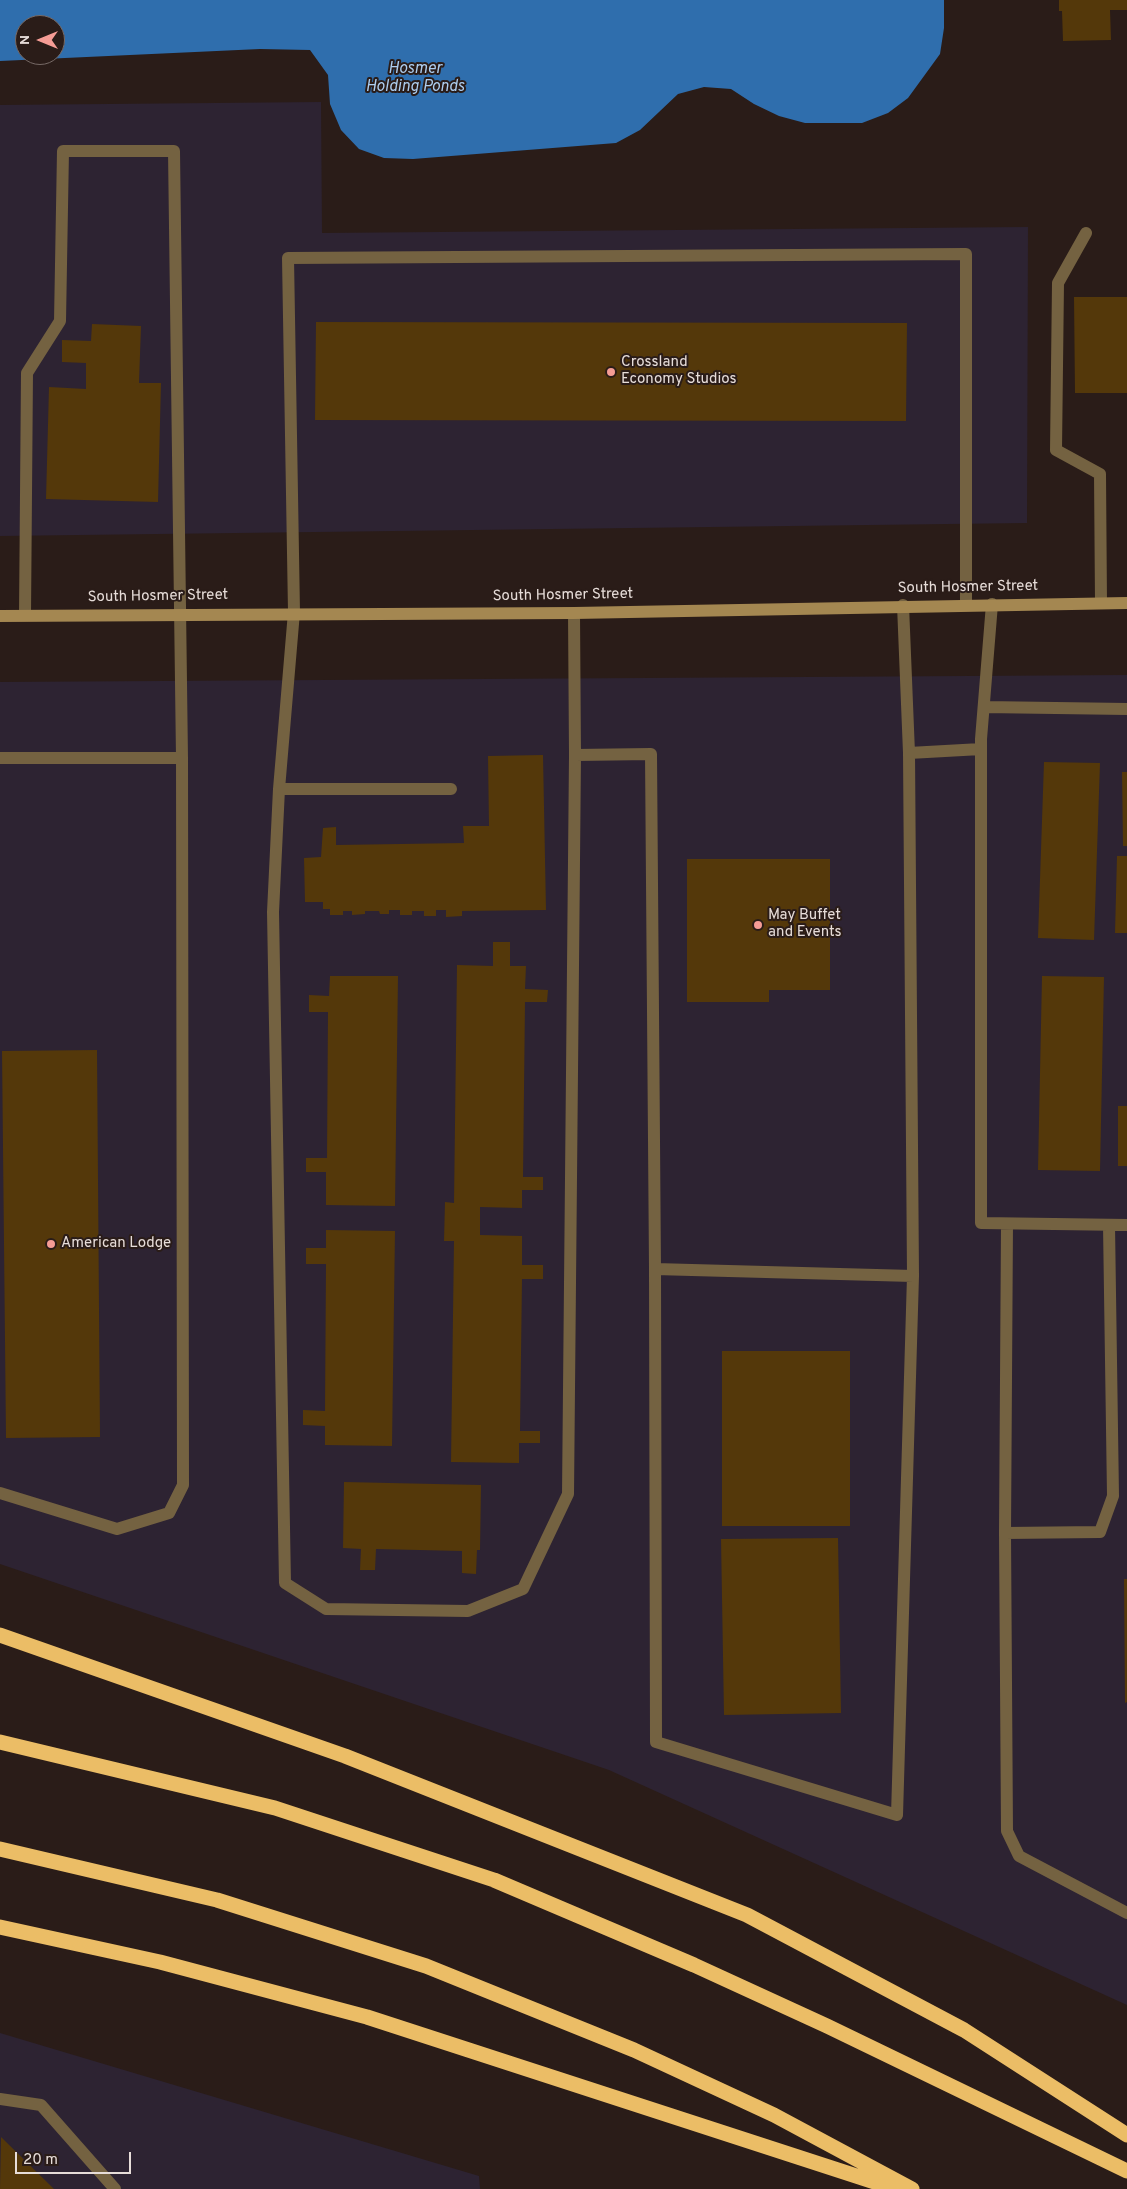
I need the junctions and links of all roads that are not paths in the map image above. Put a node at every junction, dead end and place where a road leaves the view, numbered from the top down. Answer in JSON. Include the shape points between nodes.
{"nodes":[{"id":1,"x":1086,"y":233,"type":"dead end"},
{"id":2,"x":1101,"y":603,"type":"junction"},
{"id":3,"x":1127,"y":603,"type":"edge"},
{"id":4,"x":992,"y":604,"type":"junction"},
{"id":5,"x":903,"y":605,"type":"junction"},
{"id":6,"x":966,"y":605,"type":"junction"},
{"id":7,"x":294,"y":612,"type":"junction"},
{"id":8,"x":180,"y":613,"type":"junction"},
{"id":9,"x":574,"y":613,"type":"junction"},
{"id":10,"x":25,"y":615,"type":"junction"},
{"id":11,"x":0,"y":616,"type":"edge"},
{"id":12,"x":984,"y":707,"type":"junction"},
{"id":13,"x":1127,"y":709,"type":"edge"},
{"id":14,"x":981,"y":749,"type":"junction"},
{"id":15,"x":909,"y":753,"type":"junction"},
{"id":16,"x":575,"y":755,"type":"junction"},
{"id":17,"x":0,"y":758,"type":"edge"},
{"id":18,"x":182,"y":758,"type":"junction"},
{"id":19,"x":279,"y":789,"type":"junction"},
{"id":20,"x":451,"y":789,"type":"dead end"},
{"id":21,"x":1007,"y":1224,"type":"junction"},
{"id":22,"x":1109,"y":1225,"type":"junction"},
{"id":23,"x":1127,"y":1225,"type":"edge"},
{"id":24,"x":654,"y":1269,"type":"junction"},
{"id":25,"x":913,"y":1276,"type":"junction"},
{"id":26,"x":0,"y":1493,"type":"edge"},
{"id":27,"x":1005,"y":1533,"type":"junction"},
{"id":28,"x":0,"y":1635,"type":"edge"},
{"id":29,"x":0,"y":1742,"type":"edge"},
{"id":30,"x":0,"y":1849,"type":"edge"},
{"id":31,"x":1127,"y":1914,"type":"edge"},
{"id":32,"x":0,"y":1927,"type":"edge"},
{"id":33,"x":0,"y":2099,"type":"edge"},
{"id":34,"x":1127,"y":2135,"type":"edge"},
{"id":35,"x":1127,"y":2171,"type":"edge"},
{"id":36,"x":115,"y":2189,"type":"edge"},
{"id":37,"x":896,"y":2189,"type":"edge"},
{"id":38,"x":912,"y":2189,"type":"edge"}],
"edges":[{"from":1,"to":2,"type":"lane","via":[[1058,283],[1056,450],[1100,474]]},
{"from":2,"to":3,"type":"main road","name":"South Hosmer Street"},
{"from":2,"to":4,"type":"main road","name":"South Hosmer Street"},
{"from":4,"to":6,"type":"main road","name":"South Hosmer Street"},
{"from":4,"to":12,"type":"lane"},
{"from":5,"to":6,"type":"main road","name":"South Hosmer Street"},
{"from":5,"to":9,"type":"main road","name":"South Hosmer Street"},
{"from":5,"to":15,"type":"lane"},
{"from":6,"to":7,"type":"lane","via":[[966,254],[288,258]]},
{"from":7,"to":8,"type":"main road","name":"South Hosmer Street"},
{"from":7,"to":9,"type":"main road","name":"South Hosmer Street"},
{"from":7,"to":19,"type":"lane"},
{"from":8,"to":10,"type":"main road","name":"South Hosmer Street"},
{"from":8,"to":10,"type":"lane","via":[[174,151],[63,151],[60,321],[27,373]]},
{"from":8,"to":18,"type":"lane"},
{"from":9,"to":16,"type":"lane"},
{"from":10,"to":11,"type":"main road","name":"South Hosmer Street"},
{"from":12,"to":13,"type":"lane"},
{"from":12,"to":14,"type":"lane"},
{"from":14,"to":15,"type":"lane"},
{"from":14,"to":21,"type":"lane","via":[[981,1223]]},
{"from":15,"to":25,"type":"lane"},
{"from":16,"to":19,"type":"lane","via":[[568,1494],[522,1589],[468,1611],[326,1609],[285,1583],[273,912]]},
{"from":16,"to":24,"type":"lane","via":[[651,754]]},
{"from":17,"to":18,"type":"lane"},
{"from":18,"to":26,"type":"lane","via":[[183,1485],[169,1513],[117,1529]]},
{"from":19,"to":20,"type":"lane"},
{"from":21,"to":22,"type":"lane"},
{"from":21,"to":27,"type":"lane"},
{"from":22,"to":23,"type":"lane"},
{"from":22,"to":27,"type":"lane","via":[[1113,1496],[1100,1532]]},
{"from":24,"to":25,"type":"lane"},
{"from":24,"to":25,"type":"lane","via":[[656,1742],[897,1815]]},
{"from":27,"to":31,"type":"lane","via":[[1007,1830],[1020,1856]]},
{"from":28,"to":34,"type":"highway","via":[[345,1756],[747,1915],[964,2030]]},
{"from":29,"to":35,"type":"highway","via":[[275,1808],[494,1880],[818,2022]]},
{"from":30,"to":38,"type":"highway","via":[[217,1900],[426,1966],[643,2054],[774,2115]]},
{"from":32,"to":37,"type":"highway","via":[[160,1962],[367,2017]]},
{"from":33,"to":36,"type":"lane","via":[[41,2104]]}]}
